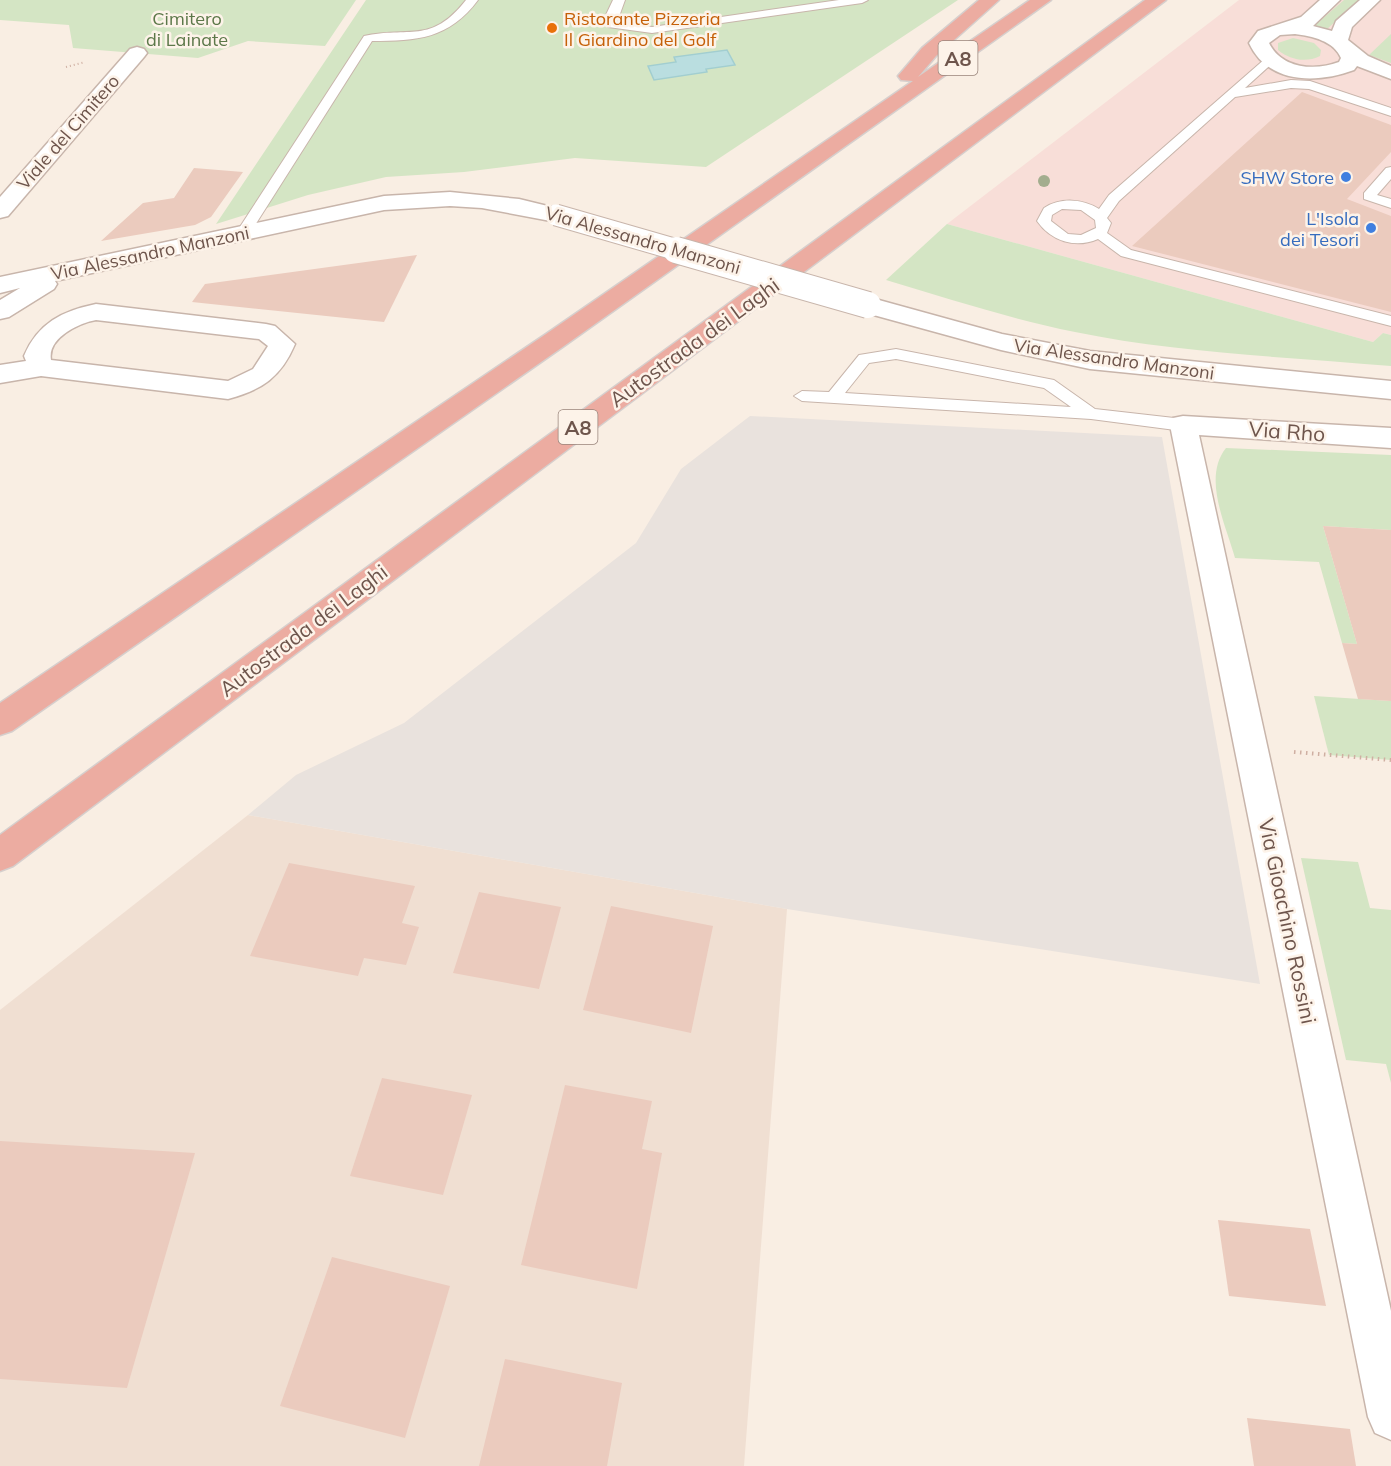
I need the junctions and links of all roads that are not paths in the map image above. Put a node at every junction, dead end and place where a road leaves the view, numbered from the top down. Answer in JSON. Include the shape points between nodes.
{"nodes":[{"id":1,"x":472,"y":0,"type":"edge"},
{"id":2,"x":619,"y":0,"type":"edge"},
{"id":3,"x":861,"y":0,"type":"edge"},
{"id":4,"x":990,"y":0,"type":"edge"},
{"id":5,"x":1042,"y":0,"type":"edge"},
{"id":6,"x":1157,"y":0,"type":"edge"},
{"id":7,"x":1332,"y":0,"type":"edge"},
{"id":8,"x":1371,"y":0,"type":"edge"},
{"id":9,"x":1289,"y":29,"type":"junction"},
{"id":10,"x":1342,"y":45,"type":"junction"},
{"id":11,"x":137,"y":52,"type":"dead end"},
{"id":12,"x":1270,"y":60,"type":"junction"},
{"id":13,"x":1320,"y":73,"type":"junction"},
{"id":14,"x":1391,"y":73,"type":"edge"},
{"id":15,"x":1391,"y":93,"type":"edge"},
{"id":16,"x":1232,"y":94,"type":"junction"},
{"id":17,"x":1391,"y":112,"type":"edge"},
{"id":18,"x":874,"y":117,"type":"junction"},
{"id":19,"x":1391,"y":171,"type":"edge"},
{"id":20,"x":1114,"y":198,"type":"junction"},
{"id":21,"x":1391,"y":204,"type":"edge"},
{"id":22,"x":1078,"y":205,"type":"junction"},
{"id":23,"x":0,"y":211,"type":"edge"},
{"id":24,"x":1101,"y":217,"type":"junction"},
{"id":25,"x":243,"y":233,"type":"junction"},
{"id":26,"x":1099,"y":234,"type":"junction"},
{"id":27,"x":75,"y":271,"type":"junction"},
{"id":28,"x":0,"y":285,"type":"edge"},
{"id":29,"x":0,"y":311,"type":"edge"},
{"id":30,"x":1391,"y":321,"type":"edge"},
{"id":31,"x":41,"y":368,"type":"junction"},
{"id":32,"x":0,"y":374,"type":"edge"},
{"id":33,"x":1391,"y":390,"type":"edge"},
{"id":34,"x":802,"y":396,"type":"dead end"},
{"id":35,"x":833,"y":398,"type":"junction"},
{"id":36,"x":1091,"y":414,"type":"junction"},
{"id":37,"x":1183,"y":425,"type":"junction"},
{"id":38,"x":1391,"y":438,"type":"edge"},
{"id":39,"x":0,"y":721,"type":"edge"},
{"id":40,"x":0,"y":855,"type":"edge"},
{"id":41,"x":1390,"y":1411,"type":"edge"}],
"edges":[{"from":1,"to":25,"type":"lane","via":[[446,28],[407,38],[368,38]]},
{"from":2,"to":3,"type":"lane","via":[[610,19],[612,25],[652,30]]},
{"from":4,"to":18,"type":"highway","via":[[929,52]]},
{"from":5,"to":18,"type":"highway","number":"A8"},
{"from":6,"to":40,"type":"highway","name":"Autostrada dei Laghi","number":"A8"},
{"from":7,"to":9,"type":"street","via":[[1308,21]]},
{"from":8,"to":10,"type":"street","via":[[1343,25]]},
{"from":9,"to":10,"type":"street","via":[[1323,34]]},
{"from":9,"to":12,"type":"street","via":[[1263,36],[1259,43],[1261,52]]},
{"from":10,"to":13,"type":"street","via":[[1351,58],[1347,66]]},
{"from":10,"to":14,"type":"street","via":[[1368,65]]},
{"from":11,"to":23,"type":"street","name":"Viale del Cimitero"},
{"from":12,"to":13,"type":"street","via":[[1293,70]]},
{"from":12,"to":16,"type":"lane"},
{"from":13,"to":15,"type":"street","via":[[1347,77]]},
{"from":16,"to":17,"type":"lane","via":[[1291,84],[1310,85]]},
{"from":16,"to":20,"type":"lane"},
{"from":18,"to":39,"type":"highway","number":"A8"},
{"from":19,"to":21,"type":"lane","via":[[1369,196]]},
{"from":20,"to":22,"type":"lane"},
{"from":20,"to":24,"type":"lane"},
{"from":22,"to":24,"type":"lane"},
{"from":22,"to":26,"type":"lane","via":[[1060,205],[1047,211],[1047,227],[1072,239]]},
{"from":24,"to":26,"type":"lane","via":[[1104,223]]},
{"from":25,"to":27,"type":"street","name":"Via Alessandro Manzoni"},
{"from":25,"to":33,"type":"street","name":"Via Alessandro Manzoni","bridge":true,"via":[[342,211],[416,200],[519,206],[1001,342],[1090,360]]},
{"from":26,"to":30,"type":"lane","via":[[1126,253]]},
{"from":27,"to":28,"type":"street","name":"Via Alessandro Manzoni"},
{"from":27,"to":29,"type":"street"},
{"from":31,"to":31,"type":"street","via":[[228,390],[260,379],[276,361],[282,344],[266,332],[96,312],[71,318],[51,332],[38,356]]},
{"from":31,"to":32,"type":"street"},
{"from":34,"to":35,"type":"lane"},
{"from":35,"to":36,"type":"lane"},
{"from":35,"to":36,"type":"lane","via":[[864,359],[896,354],[1049,384]]},
{"from":36,"to":37,"type":"lane"},
{"from":37,"to":38,"type":"street","name":"Via Rho"},
{"from":37,"to":41,"type":"street","name":"Via Gioachino Rossini"}]}
